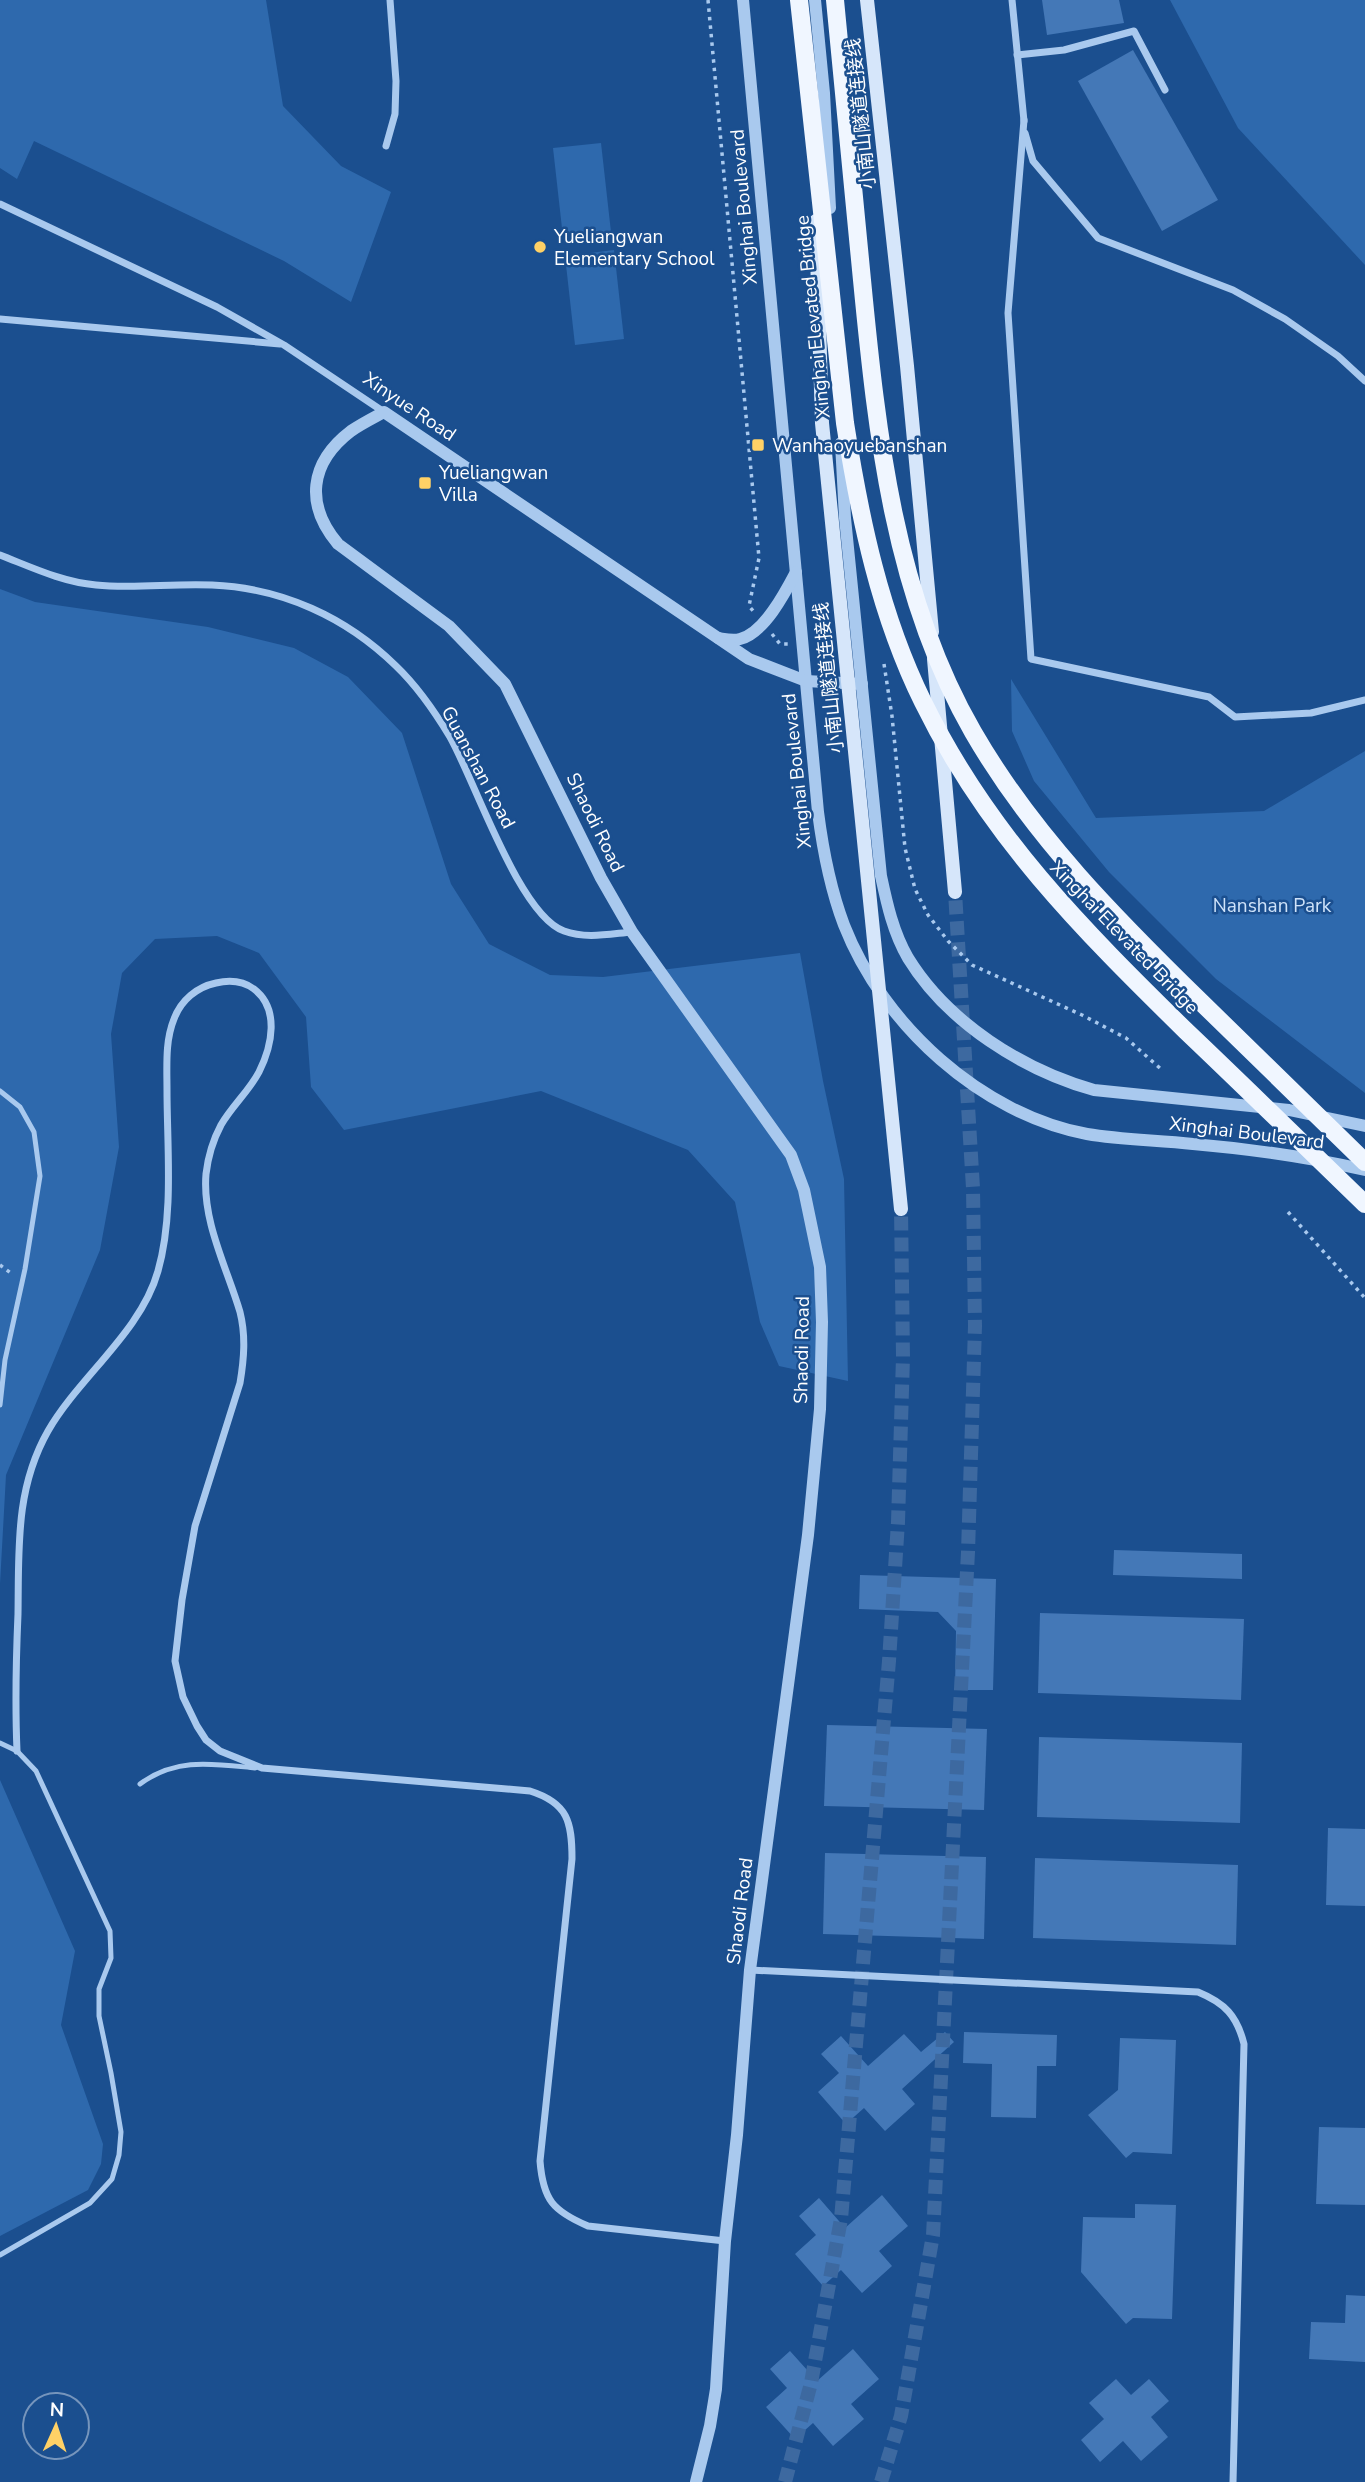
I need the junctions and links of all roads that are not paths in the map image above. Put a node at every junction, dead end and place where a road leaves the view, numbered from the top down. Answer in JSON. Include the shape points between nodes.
{"nodes":[{"id":1,"x":390,"y":0,"type":"edge"},
{"id":2,"x":743,"y":0,"type":"edge"},
{"id":3,"x":799,"y":0,"type":"edge"},
{"id":4,"x":815,"y":0,"type":"edge"},
{"id":5,"x":835,"y":0,"type":"edge"},
{"id":6,"x":867,"y":0,"type":"edge"},
{"id":7,"x":1012,"y":0,"type":"edge"},
{"id":8,"x":1017,"y":55,"type":"junction"},
{"id":9,"x":1166,"y":90,"type":"dead end"},
{"id":10,"x":1024,"y":120,"type":"junction"},
{"id":11,"x":814,"y":142,"type":"junction"},
{"id":12,"x":386,"y":146,"type":"dead end"},
{"id":13,"x":0,"y":204,"type":"edge"},
{"id":14,"x":0,"y":318,"type":"edge"},
{"id":15,"x":284,"y":345,"type":"junction"},
{"id":16,"x":1365,"y":381,"type":"edge"},
{"id":17,"x":384,"y":412,"type":"junction"},
{"id":18,"x":0,"y":555,"type":"edge"},
{"id":19,"x":796,"y":572,"type":"junction"},
{"id":20,"x":716,"y":638,"type":"junction"},
{"id":21,"x":806,"y":681,"type":"junction"},
{"id":22,"x":862,"y":684,"type":"junction"},
{"id":23,"x":1365,"y":700,"type":"edge"},
{"id":24,"x":954,"y":892,"type":"tunnel mouth"},
{"id":25,"x":632,"y":932,"type":"junction"},
{"id":26,"x":0,"y":1091,"type":"edge"},
{"id":27,"x":1365,"y":1126,"type":"edge"},
{"id":28,"x":1365,"y":1162,"type":"edge"},
{"id":29,"x":1365,"y":1170,"type":"edge"},
{"id":30,"x":1365,"y":1204,"type":"edge"},
{"id":31,"x":901,"y":1209,"type":"tunnel mouth"},
{"id":32,"x":0,"y":1405,"type":"edge"},
{"id":33,"x":0,"y":1742,"type":"edge"},
{"id":34,"x":17,"y":1751,"type":"junction"},
{"id":35,"x":262,"y":1768,"type":"junction"},
{"id":36,"x":140,"y":1784,"type":"dead end"},
{"id":37,"x":750,"y":1970,"type":"junction"},
{"id":38,"x":725,"y":2241,"type":"junction"},
{"id":39,"x":0,"y":2255,"type":"edge"},
{"id":40,"x":696,"y":2482,"type":"edge"},
{"id":41,"x":1233,"y":2482,"type":"edge"}],
"edges":[{"from":1,"to":12,"type":"street","via":[[396,81]]},
{"from":2,"to":19,"type":"street","name":"Xinghai Boulevard"},
{"from":3,"to":11,"type":"main road","name":"Xinghai Elevated Bridge"},
{"from":4,"to":22,"type":"street","name":"Xinghai Boulevard","via":[[824,93],[845,518]]},
{"from":5,"to":28,"type":"main road","name":"Xinghai Elevated Bridge","via":[[875,412],[911,583],[948,683],[1002,778],[1067,863],[1147,950]]},
{"from":6,"to":24,"type":"main road","name":"小南山隧道连接线","via":[[907,366]]},
{"from":7,"to":8,"type":"street"},
{"from":8,"to":9,"type":"street","via":[[1064,50],[1134,31]]},
{"from":8,"to":10,"type":"street"},
{"from":10,"to":16,"type":"street","via":[[1033,161],[1098,239],[1233,290],[1285,319]]},
{"from":10,"to":23,"type":"street","via":[[1008,313],[1031,659],[1209,697],[1235,717],[1311,713]]},
{"from":11,"to":30,"type":"main road","name":"Xinghai Elevated Bridge","via":[[845,423],[862,521],[894,632],[944,743],[1002,832],[1073,918]]},
{"from":11,"to":31,"type":"main road","name":"小南山隧道连接线","via":[[822,424]]},
{"from":13,"to":15,"type":"street","name":"Xinyue Road","via":[[217,307]]},
{"from":14,"to":15,"type":"street"},
{"from":15,"to":17,"type":"street","name":"Xinyue Road"},
{"from":17,"to":20,"type":"street","name":"Xinyue Road"},
{"from":17,"to":25,"type":"street","name":"Shaodi Road","via":[[352,430],[322,464],[315,491],[326,530],[355,558],[449,626],[505,684]]},
{"from":18,"to":25,"type":"street","name":"Guanshan Road","via":[[69,581],[97,585],[253,589],[324,613],[352,629],[416,686],[450,738],[525,894],[547,918],[561,930],[590,936]]},
{"from":19,"to":20,"type":"street","via":[[778,604],[749,636]]},
{"from":19,"to":21,"type":"street","name":"Xinghai Boulevard"},
{"from":20,"to":21,"type":"street","name":"Xinyue Road","via":[[749,659]]},
{"from":21,"to":22,"type":"street","name":"Xinyue Road"},
{"from":21,"to":29,"type":"street","name":"Xinghai Boulevard","via":[[823,852],[845,927],[866,969],[897,1014],[958,1074],[996,1100],[1039,1120],[1086,1134],[1281,1153]]},
{"from":22,"to":27,"type":"street","name":"Xinghai Boulevard","via":[[881,876],[894,929],[909,958],[958,1016],[1019,1060],[1094,1090],[1289,1110]]},
{"from":25,"to":37,"type":"street","name":"Shaodi Road","via":[[791,1155],[804,1190],[820,1266],[822,1366],[816,1457]]},
{"from":26,"to":32,"type":"lane","via":[[20,1107],[34,1132],[40,1176]]},
{"from":33,"to":34,"type":"lane"},
{"from":34,"to":35,"type":"street","via":[[20,1534],[31,1465],[50,1428],[133,1319],[157,1275],[166,1213],[169,1032],[178,1010],[191,995],[233,981],[257,991],[272,1024],[267,1055],[215,1137],[206,1180],[210,1218],[240,1313],[244,1363],[195,1526],[176,1661],[183,1697],[206,1740],[220,1751]]},
{"from":34,"to":39,"type":"lane","via":[[36,1771],[110,1931],[111,1958],[99,1989],[99,2016],[121,2132],[112,2179],[90,2203]]},
{"from":35,"to":36,"type":"lane","via":[[207,1763],[174,1766]]},
{"from":35,"to":38,"type":"street","via":[[530,1791],[547,1796],[560,1807],[569,1819],[572,1859],[540,2161],[542,2183],[555,2207],[588,2226]]},
{"from":37,"to":38,"type":"street","name":"Shaodi Road"},
{"from":37,"to":41,"type":"street","via":[[1198,1992],[1225,2007],[1239,2024],[1244,2044]]},
{"from":38,"to":40,"type":"street","name":"Shaodi Road","via":[[716,2389]]}]}
